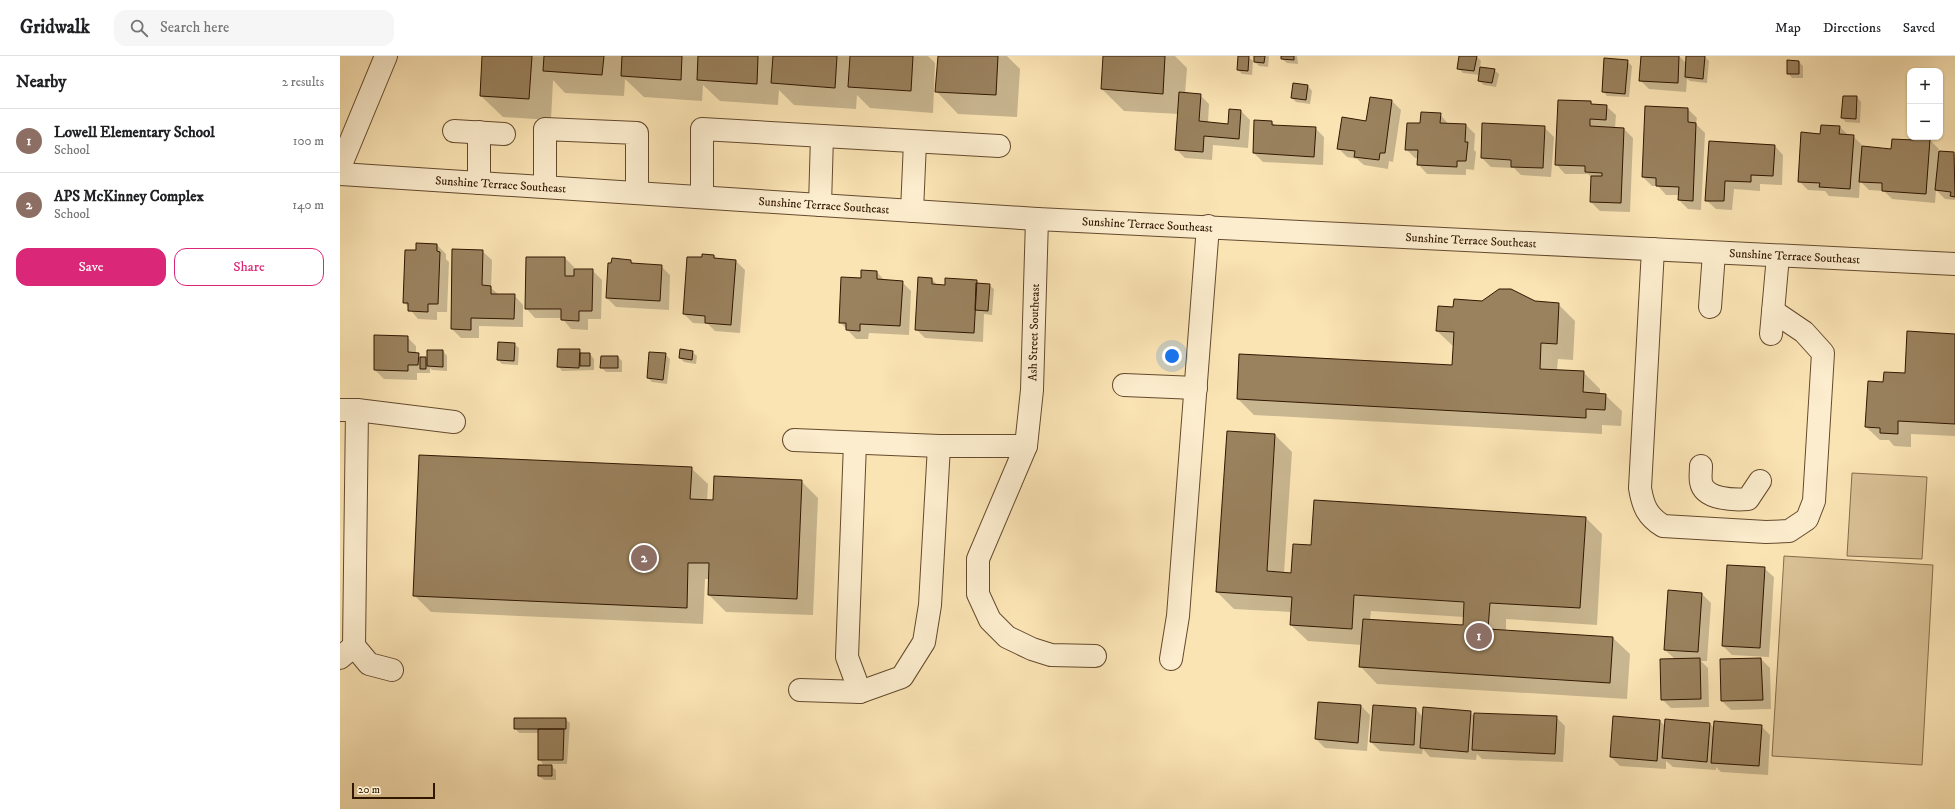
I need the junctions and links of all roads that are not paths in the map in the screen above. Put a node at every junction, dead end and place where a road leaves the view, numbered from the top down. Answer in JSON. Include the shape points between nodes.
{"nodes":[{"id":1,"x":386,"y":56,"type":"edge"},
{"id":2,"x":454,"y":131,"type":"dead end"},
{"id":3,"x":479,"y":132,"type":"junction"},
{"id":4,"x":504,"y":134,"type":"dead end"},
{"id":5,"x":822,"y":136,"type":"junction"},
{"id":6,"x":915,"y":142,"type":"junction"},
{"id":7,"x":999,"y":146,"type":"dead end"},
{"id":8,"x":340,"y":167,"type":"edge"},
{"id":9,"x":340,"y":174,"type":"edge"},
{"id":10,"x":479,"y":183,"type":"junction"},
{"id":11,"x":545,"y":187,"type":"junction"},
{"id":12,"x":637,"y":193,"type":"junction"},
{"id":13,"x":702,"y":197,"type":"junction"},
{"id":14,"x":820,"y":205,"type":"junction"},
{"id":15,"x":912,"y":211,"type":"junction"},
{"id":16,"x":1038,"y":219,"type":"junction"},
{"id":17,"x":1208,"y":226,"type":"junction"},
{"id":18,"x":1653,"y":249,"type":"junction"},
{"id":19,"x":1714,"y":253,"type":"junction"},
{"id":20,"x":1778,"y":256,"type":"junction"},
{"id":21,"x":1955,"y":264,"type":"edge"},
{"id":22,"x":1710,"y":307,"type":"dead end"},
{"id":23,"x":1773,"y":311,"type":"junction"},
{"id":24,"x":1771,"y":334,"type":"dead end"},
{"id":25,"x":1124,"y":385,"type":"dead end"},
{"id":26,"x":1196,"y":388,"type":"junction"},
{"id":27,"x":348,"y":410,"type":"edge"},
{"id":28,"x":454,"y":422,"type":"dead end"},
{"id":29,"x":794,"y":440,"type":"dead end"},
{"id":30,"x":855,"y":443,"type":"junction"},
{"id":31,"x":938,"y":446,"type":"junction"},
{"id":32,"x":1026,"y":446,"type":"junction"},
{"id":33,"x":1701,"y":466,"type":"dead end"},
{"id":34,"x":1760,"y":481,"type":"dead end"},
{"id":35,"x":347,"y":652,"type":"edge"},
{"id":36,"x":1095,"y":656,"type":"dead end"},
{"id":37,"x":1171,"y":659,"type":"dead end"},
{"id":38,"x":392,"y":670,"type":"dead end"},
{"id":39,"x":800,"y":690,"type":"dead end"},
{"id":40,"x":860,"y":692,"type":"junction"}],
"edges":[{"from":1,"to":8,"type":"street"},
{"from":2,"to":3,"type":"street"},
{"from":3,"to":4,"type":"street"},
{"from":3,"to":10,"type":"street"},
{"from":5,"to":6,"type":"street"},
{"from":5,"to":13,"type":"street","via":[[702,129]]},
{"from":5,"to":14,"type":"street"},
{"from":6,"to":7,"type":"street"},
{"from":6,"to":15,"type":"street"},
{"from":9,"to":10,"type":"street","name":"Sunshine Terrace Southeast"},
{"from":10,"to":11,"type":"street","name":"Sunshine Terrace Southeast"},
{"from":11,"to":12,"type":"street","name":"Sunshine Terrace Southeast"},
{"from":11,"to":12,"type":"street","via":[[545,129],[638,133]]},
{"from":12,"to":13,"type":"street","name":"Sunshine Terrace Southeast"},
{"from":13,"to":14,"type":"street","name":"Sunshine Terrace Southeast"},
{"from":14,"to":15,"type":"street","name":"Sunshine Terrace Southeast"},
{"from":15,"to":16,"type":"street","name":"Sunshine Terrace Southeast"},
{"from":16,"to":17,"type":"street","name":"Sunshine Terrace Southeast"},
{"from":16,"to":32,"type":"street","name":"Ash Street Southeast","via":[[1032,390]]},
{"from":17,"to":18,"type":"street","name":"Sunshine Terrace Southeast"},
{"from":17,"to":26,"type":"street"},
{"from":18,"to":19,"type":"street","name":"Sunshine Terrace Southeast"},
{"from":18,"to":23,"type":"street","via":[[1640,488],[1646,509],[1653,520],[1663,526],[1789,531],[1807,518],[1814,501],[1823,353],[1804,332]]},
{"from":19,"to":20,"type":"street","name":"Sunshine Terrace Southeast"},
{"from":19,"to":22,"type":"street"},
{"from":20,"to":21,"type":"street","name":"Sunshine Terrace Southeast"},
{"from":20,"to":23,"type":"street"},
{"from":23,"to":24,"type":"street"},
{"from":25,"to":26,"type":"street"},
{"from":26,"to":37,"type":"street","via":[[1178,616]]},
{"from":27,"to":28,"type":"street"},
{"from":27,"to":35,"type":"street"},
{"from":29,"to":30,"type":"street"},
{"from":30,"to":31,"type":"street"},
{"from":30,"to":40,"type":"street","via":[[847,657]]},
{"from":31,"to":32,"type":"street"},
{"from":31,"to":40,"type":"street","via":[[930,605],[924,642],[902,677]]},
{"from":32,"to":36,"type":"street","name":"Ash Street Southeast","via":[[978,559],[978,594],[990,620],[1007,637],[1051,655]]},
{"from":33,"to":34,"type":"street","via":[[1701,483],[1708,493],[1732,500],[1748,499]]},
{"from":35,"to":38,"type":"street","via":[[369,664]]},
{"from":39,"to":40,"type":"street"}]}
